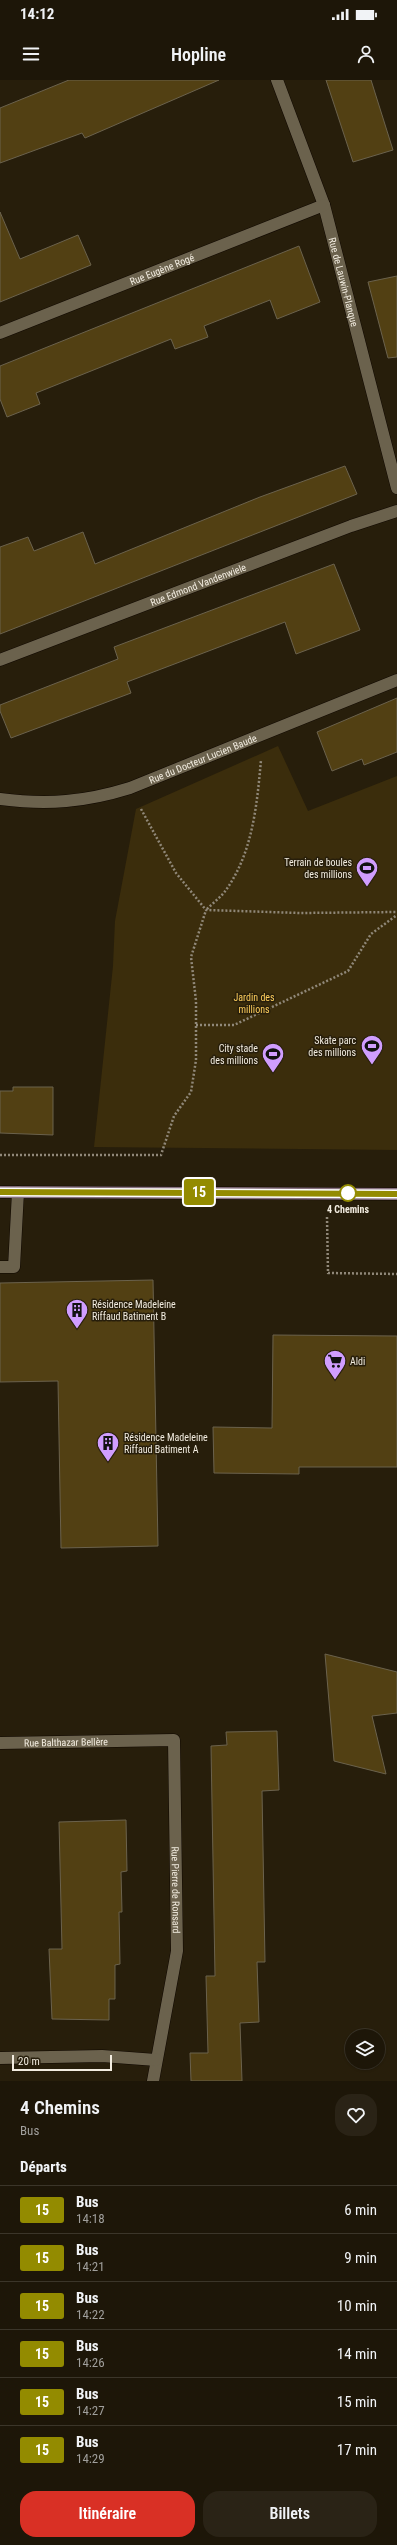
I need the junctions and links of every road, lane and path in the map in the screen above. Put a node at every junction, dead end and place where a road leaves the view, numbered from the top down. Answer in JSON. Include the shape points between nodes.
{"nodes":[{"id":1,"x":277,"y":80,"type":"edge"},
{"id":2,"x":324,"y":205,"type":"junction"},
{"id":3,"x":0,"y":332,"type":"edge"},
{"id":4,"x":397,"y":488,"type":"edge"},
{"id":5,"x":397,"y":511,"type":"edge"},
{"id":6,"x":0,"y":660,"type":"edge"},
{"id":7,"x":397,"y":680,"type":"edge"},
{"id":8,"x":262,"y":735,"type":"junction"},
{"id":9,"x":130,"y":788,"type":"junction"},
{"id":10,"x":0,"y":799,"type":"edge"},
{"id":11,"x":206,"y":910,"type":"junction"},
{"id":12,"x":397,"y":914,"type":"edge"},
{"id":13,"x":196,"y":1025,"type":"junction"},
{"id":14,"x":0,"y":1154,"type":"edge"},
{"id":15,"x":0,"y":1192,"type":"edge"},
{"id":16,"x":18,"y":1192,"type":"junction"},
{"id":17,"x":327,"y":1193,"type":"junction"},
{"id":18,"x":397,"y":1194,"type":"edge"},
{"id":19,"x":0,"y":1267,"type":"edge"},
{"id":20,"x":397,"y":1274,"type":"edge"},
{"id":21,"x":131,"y":1742,"type":"joint"},
{"id":22,"x":0,"y":1743,"type":"edge"},
{"id":23,"x":0,"y":2058,"type":"edge"},
{"id":24,"x":156,"y":2060,"type":"junction"},
{"id":25,"x":153,"y":2081,"type":"edge"}],
"edges":[{"from":1,"to":2,"type":"street","name":"Rue de Lauwin-Planque"},
{"from":2,"to":3,"type":"street","name":"Rue Eugène Rogé"},
{"from":2,"to":4,"type":"street","name":"Rue de Lauwin-Planque"},
{"from":5,"to":6,"type":"street","name":"Rue Edmond Vandenwiele","via":[[351,526]]},
{"from":7,"to":8,"type":"street","name":"Rue du Docteur Lucien Baude"},
{"from":8,"to":9,"type":"street","name":"Rue du Docteur Lucien Baude"},
{"from":8,"to":11,"type":"path","via":[[256,807],[244,858],[226,890]]},
{"from":9,"to":10,"type":"street","name":"Rue du Docteur Lucien Baude","via":[[101,797],[70,802],[39,803]]},
{"from":9,"to":11,"type":"path","via":[[176,874]]},
{"from":11,"to":12,"type":"path"},
{"from":11,"to":13,"type":"path","via":[[191,957]]},
{"from":12,"to":13,"type":"path","via":[[370,934],[348,972],[234,1024]]},
{"from":13,"to":14,"type":"path","via":[[196,1060],[191,1092],[174,1116],[161,1155]]},
{"from":15,"to":16,"type":"main road"},
{"from":16,"to":17,"type":"main road"},
{"from":16,"to":19,"type":"street","via":[[14,1267]]},
{"from":17,"to":18,"type":"main road"},
{"from":17,"to":20,"type":"path","via":[[328,1273]]},
{"from":21,"to":22,"type":"street","name":"Rue Balthazar Bellère"},
{"from":21,"to":24,"type":"street","name":"Rue Pierre de Ronsard","via":[[174,1740],[177,1952]]},
{"from":23,"to":24,"type":"street","via":[[102,2056]]},
{"from":24,"to":25,"type":"street","name":"Rue Pierre de Ronsard"}]}
